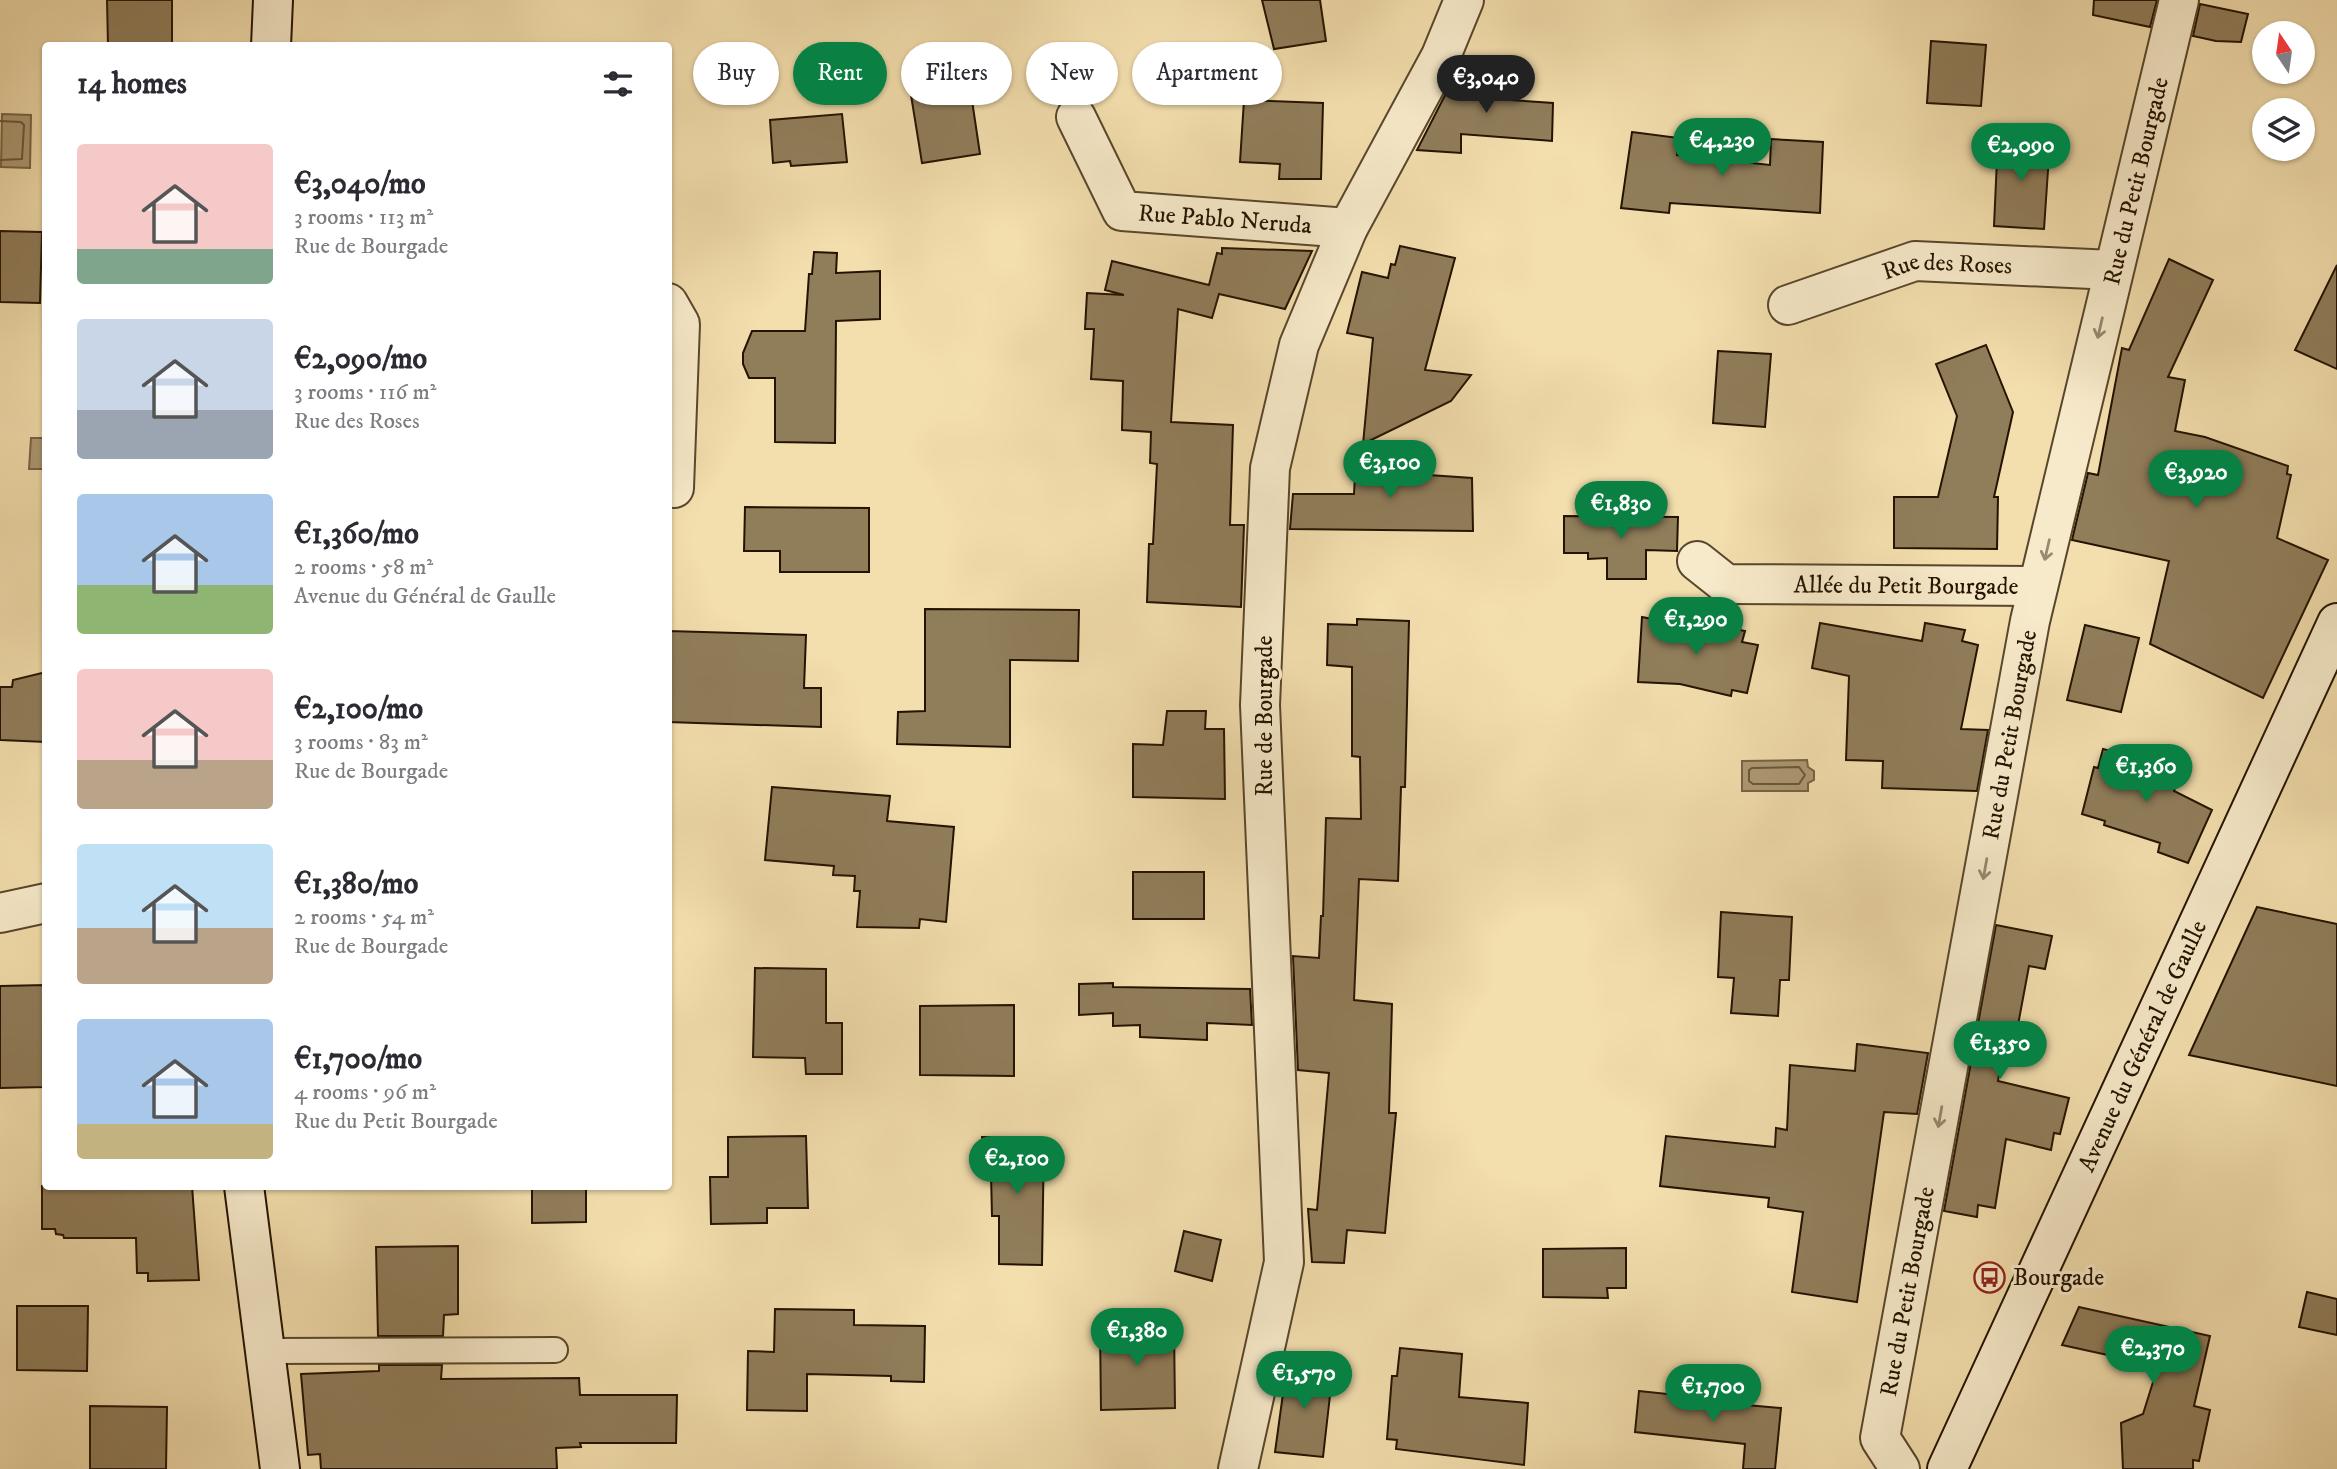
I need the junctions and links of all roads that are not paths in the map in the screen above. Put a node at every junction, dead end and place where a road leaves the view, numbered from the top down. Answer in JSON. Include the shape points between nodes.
{"nodes":[{"id":1,"x":273,"y":0,"type":"edge"},
{"id":2,"x":1464,"y":0,"type":"edge"},
{"id":3,"x":2179,"y":0,"type":"edge"},
{"id":4,"x":271,"y":42,"type":"edge"},
{"id":5,"x":1076,"y":117,"type":"dead end"},
{"id":6,"x":1348,"y":228,"type":"junction"},
{"id":7,"x":2113,"y":270,"type":"junction"},
{"id":8,"x":1788,"y":304,"type":"dead end"},
{"id":9,"x":672,"y":310,"type":"edge"},
{"id":10,"x":674,"y":488,"type":"dead end"},
{"id":11,"x":1697,"y":561,"type":"dead end"},
{"id":12,"x":2038,"y":586,"type":"junction"},
{"id":13,"x":2337,"y":624,"type":"edge"},
{"id":14,"x":42,"y":904,"type":"edge"},
{"id":15,"x":0,"y":913,"type":"edge"},
{"id":16,"x":245,"y":1190,"type":"edge"},
{"id":17,"x":555,"y":1350,"type":"dead end"},
{"id":18,"x":265,"y":1351,"type":"junction"},
{"id":19,"x":280,"y":1469,"type":"edge"},
{"id":20,"x":1238,"y":1469,"type":"edge"},
{"id":21,"x":1900,"y":1469,"type":"edge"},
{"id":22,"x":1947,"y":1469,"type":"edge"}],
"edges":[{"from":1,"to":4,"type":"street"},
{"from":2,"to":6,"type":"street","name":"Rue de Bourgade","via":[[1441,56]]},
{"from":3,"to":7,"type":"street","name":"Rue du Petit Bourgade"},
{"from":5,"to":6,"type":"street","name":"Rue Pablo Neruda","via":[[1122,211]]},
{"from":6,"to":20,"type":"street","name":"Rue de Bourgade","via":[[1299,345],[1270,468],[1261,705],[1284,1262]]},
{"from":7,"to":8,"type":"street","name":"Rue des Roses","via":[[1914,261]]},
{"from":7,"to":12,"type":"street","name":"Rue du Petit Bourgade","one_way":true},
{"from":9,"to":10,"type":"street","via":[[680,324]]},
{"from":11,"to":12,"type":"street","name":"Allée du Petit Bourgade","via":[[1726,584]]},
{"from":12,"to":21,"type":"street","name":"Rue du Petit Bourgade","one_way":true,"via":[[1880,1438]]},
{"from":13,"to":22,"type":"street","name":"Avenue du Général de Gaulle"},
{"from":14,"to":15,"type":"street"},
{"from":16,"to":18,"type":"street"},
{"from":17,"to":18,"type":"lane"},
{"from":18,"to":19,"type":"street"}]}
